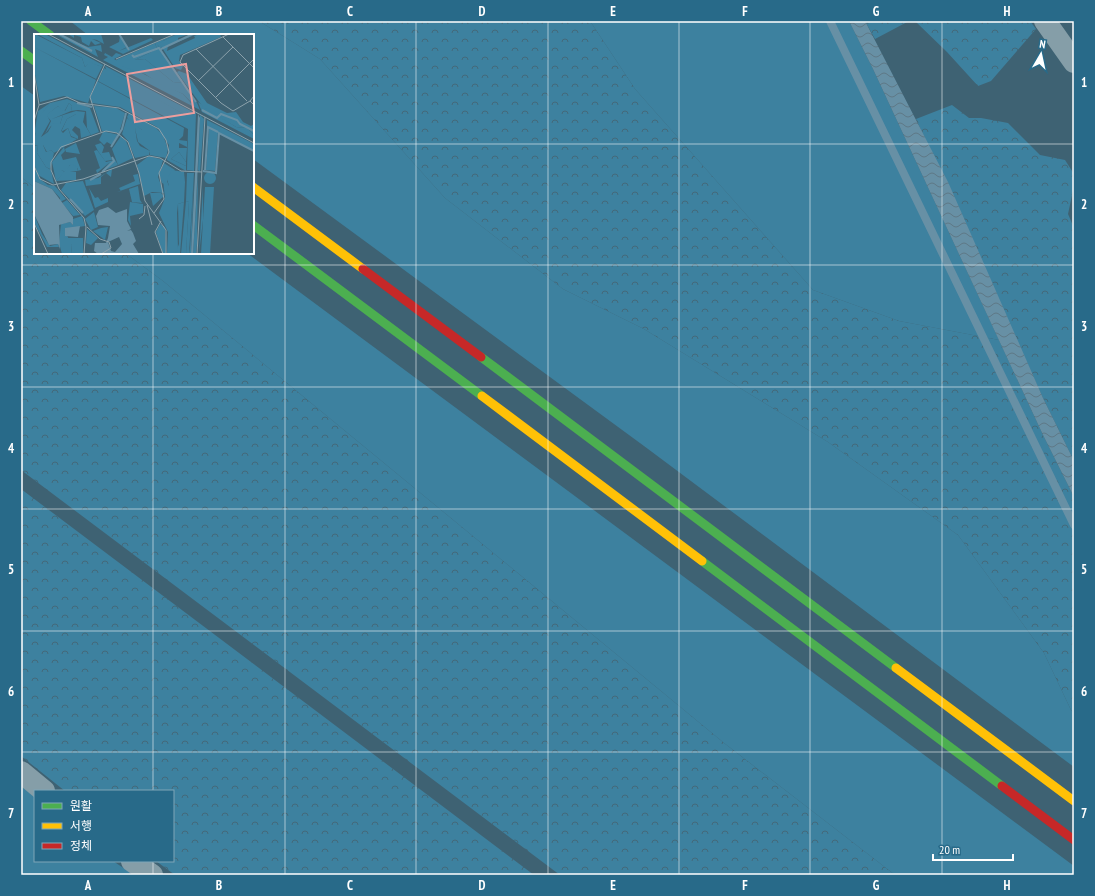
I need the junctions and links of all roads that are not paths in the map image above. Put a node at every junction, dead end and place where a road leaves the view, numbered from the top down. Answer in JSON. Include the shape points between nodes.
{"nodes":[{"id":1,"x":31,"y":21,"type":"edge"},
{"id":2,"x":1045,"y":21,"type":"edge"},
{"id":3,"x":49,"y":34,"type":"edge"},
{"id":4,"x":21,"y":51,"type":"edge"},
{"id":5,"x":34,"y":60,"type":"edge"},
{"id":6,"x":1074,"y":62,"type":"edge"},
{"id":7,"x":254,"y":188,"type":"edge"},
{"id":8,"x":254,"y":226,"type":"edge"},
{"id":9,"x":21,"y":772,"type":"edge"},
{"id":10,"x":43,"y":790,"type":"edge"},
{"id":11,"x":1074,"y":801,"type":"edge"},
{"id":12,"x":1074,"y":840,"type":"edge"},
{"id":13,"x":133,"y":862,"type":"edge"},
{"id":14,"x":152,"y":875,"type":"edge"}],
"edges":[{"from":1,"to":3,"type":"highway"},
{"from":2,"to":6,"type":"street"},
{"from":4,"to":5,"type":"highway"},
{"from":7,"to":11,"type":"highway"},
{"from":8,"to":12,"type":"highway"},
{"from":9,"to":10,"type":"street"},
{"from":13,"to":14,"type":"street"}]}
